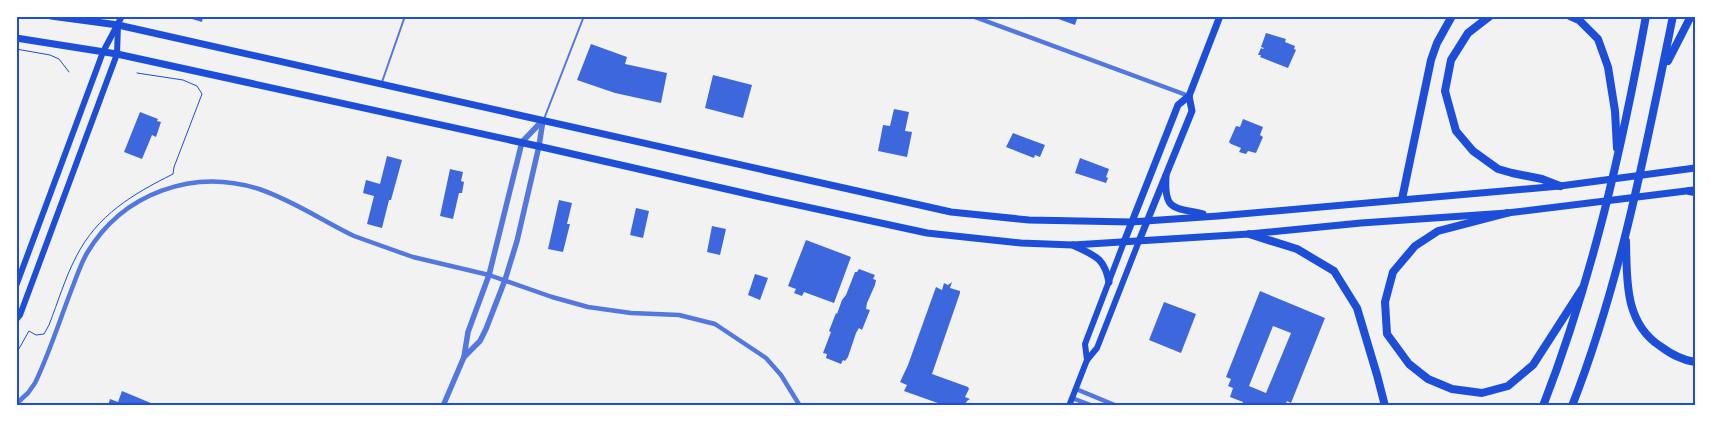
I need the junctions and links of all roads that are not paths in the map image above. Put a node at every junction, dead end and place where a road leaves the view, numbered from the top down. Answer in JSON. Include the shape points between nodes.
{"nodes":[{"id":1,"x":51,"y":16,"type":"edge"},
{"id":2,"x":122,"y":16,"type":"edge"},
{"id":3,"x":405,"y":16,"type":"edge"},
{"id":4,"x":584,"y":16,"type":"edge"},
{"id":5,"x":972,"y":16,"type":"edge"},
{"id":6,"x":1220,"y":16,"type":"edge"},
{"id":7,"x":1452,"y":16,"type":"edge"},
{"id":8,"x":1490,"y":16,"type":"edge"},
{"id":9,"x":1570,"y":16,"type":"edge"},
{"id":10,"x":1646,"y":16,"type":"edge"},
{"id":11,"x":1673,"y":16,"type":"edge"},
{"id":12,"x":1691,"y":16,"type":"edge"},
{"id":13,"x":118,"y":25,"type":"junction"},
{"id":14,"x":16,"y":38,"type":"edge"},
{"id":15,"x":103,"y":52,"type":"junction"},
{"id":16,"x":117,"y":54,"type":"junction"},
{"id":17,"x":1660,"y":82,"type":"junction"},
{"id":18,"x":381,"y":85,"type":"junction"},
{"id":19,"x":1189,"y":96,"type":"junction"},
{"id":20,"x":543,"y":120,"type":"junction"},
{"id":21,"x":522,"y":142,"type":"junction"},
{"id":22,"x":539,"y":146,"type":"junction"},
{"id":23,"x":1617,"y":160,"type":"junction"},
{"id":24,"x":1691,"y":168,"type":"edge"},
{"id":25,"x":1166,"y":176,"type":"junction"},
{"id":26,"x":1564,"y":185,"type":"junction"},
{"id":27,"x":1690,"y":191,"type":"edge"},
{"id":28,"x":1402,"y":199,"type":"junction"},
{"id":29,"x":1506,"y":213,"type":"junction"},
{"id":30,"x":1213,"y":216,"type":"junction"},
{"id":31,"x":1147,"y":221,"type":"junction"},
{"id":32,"x":1131,"y":222,"type":"junction"},
{"id":33,"x":1626,"y":230,"type":"junction"},
{"id":34,"x":1249,"y":234,"type":"junction"},
{"id":35,"x":1139,"y":241,"type":"junction"},
{"id":36,"x":1124,"y":242,"type":"junction"},
{"id":37,"x":1073,"y":245,"type":"junction"},
{"id":38,"x":489,"y":275,"type":"junction"},
{"id":39,"x":505,"y":280,"type":"junction"},
{"id":40,"x":1109,"y":282,"type":"junction"},
{"id":41,"x":16,"y":286,"type":"edge"},
{"id":42,"x":1582,"y":289,"type":"junction"},
{"id":43,"x":16,"y":320,"type":"edge"},
{"id":44,"x":464,"y":357,"type":"junction"},
{"id":45,"x":1087,"y":360,"type":"junction"},
{"id":46,"x":1695,"y":362,"type":"edge"},
{"id":47,"x":1076,"y":388,"type":"junction"},
{"id":48,"x":1072,"y":398,"type":"junction"},
{"id":49,"x":16,"y":404,"type":"edge"},
{"id":50,"x":443,"y":406,"type":"edge"},
{"id":51,"x":800,"y":406,"type":"edge"},
{"id":52,"x":1069,"y":406,"type":"edge"},
{"id":53,"x":1093,"y":406,"type":"edge"},
{"id":54,"x":1117,"y":406,"type":"edge"},
{"id":55,"x":1384,"y":406,"type":"edge"},
{"id":56,"x":1543,"y":406,"type":"edge"},
{"id":57,"x":1572,"y":406,"type":"edge"}],
"edges":[{"from":1,"to":13,"type":"main road"},
{"from":2,"to":13,"type":"main road"},
{"from":3,"to":18,"type":"lane"},
{"from":4,"to":20,"type":"lane"},
{"from":5,"to":19,"type":"street"},
{"from":6,"to":19,"type":"main road"},
{"from":7,"to":28,"type":"highway","via":[[1431,60]]},
{"from":8,"to":26,"type":"highway","via":[[1468,33],[1451,60],[1444,91],[1456,131],[1472,151],[1498,169]]},
{"from":9,"to":23,"type":"highway","via":[[1579,20],[1598,39],[1608,67],[1615,111]]},
{"from":10,"to":23,"type":"highway"},
{"from":11,"to":17,"type":"highway"},
{"from":12,"to":17,"type":"highway"},
{"from":13,"to":15,"type":"main road"},
{"from":13,"to":16,"type":"main road"},
{"from":13,"to":18,"type":"main road"},
{"from":14,"to":15,"type":"main road"},
{"from":15,"to":16,"type":"main road"},
{"from":15,"to":41,"type":"main road"},
{"from":16,"to":21,"type":"main road"},
{"from":16,"to":43,"type":"main road","via":[[24,306]]},
{"from":17,"to":33,"type":"highway"},
{"from":18,"to":20,"type":"main road"},
{"from":19,"to":25,"type":"main road","via":[[1192,111]]},
{"from":19,"to":32,"type":"main road","via":[[1178,105]]},
{"from":20,"to":21,"type":"street"},
{"from":20,"to":22,"type":"street"},
{"from":20,"to":32,"type":"main road","via":[[951,212],[1029,220]]},
{"from":21,"to":22,"type":"main road"},
{"from":21,"to":38,"type":"street"},
{"from":22,"to":37,"type":"main road","via":[[926,233]]},
{"from":22,"to":39,"type":"street"},
{"from":23,"to":42,"type":"highway"},
{"from":24,"to":26,"type":"main road"},
{"from":25,"to":30,"type":"main road","via":[[1165,193],[1169,203]]},
{"from":25,"to":31,"type":"main road"},
{"from":26,"to":28,"type":"main road"},
{"from":27,"to":29,"type":"main road"},
{"from":28,"to":30,"type":"main road"},
{"from":29,"to":34,"type":"main road"},
{"from":29,"to":42,"type":"highway","via":[[1438,230],[1415,246],[1393,272],[1386,302],[1388,334],[1409,364],[1428,380],[1452,389],[1482,393],[1508,386],[1533,365]]},
{"from":30,"to":31,"type":"main road"},
{"from":31,"to":32,"type":"main road"},
{"from":31,"to":35,"type":"main road"},
{"from":32,"to":36,"type":"main road"},
{"from":33,"to":46,"type":"highway","via":[[1627,280],[1632,312],[1653,342],[1684,360]]},
{"from":33,"to":57,"type":"highway","via":[[1610,297]]},
{"from":34,"to":35,"type":"main road"},
{"from":34,"to":55,"type":"highway","via":[[1297,249],[1334,271],[1357,308]]},
{"from":35,"to":36,"type":"main road"},
{"from":35,"to":45,"type":"main road","via":[[1097,348]]},
{"from":36,"to":37,"type":"main road"},
{"from":36,"to":40,"type":"main road"},
{"from":37,"to":40,"type":"main road","via":[[1103,264]]},
{"from":38,"to":39,"type":"street"},
{"from":38,"to":44,"type":"street","via":[[468,332]]},
{"from":38,"to":49,"type":"street","via":[[413,257],[370,242],[261,190],[239,184],[207,182],[165,189],[129,206],[96,239],[86,254],[35,383]]},
{"from":39,"to":44,"type":"street","via":[[486,330]]},
{"from":39,"to":51,"type":"street","via":[[588,307],[679,315],[715,324],[766,358]]},
{"from":40,"to":45,"type":"main road","via":[[1085,344]]},
{"from":42,"to":56,"type":"highway"},
{"from":44,"to":50,"type":"street"},
{"from":45,"to":47,"type":"main road"},
{"from":47,"to":48,"type":"main road"},
{"from":47,"to":54,"type":"street"},
{"from":48,"to":52,"type":"main road"},
{"from":48,"to":53,"type":"street"}]}
